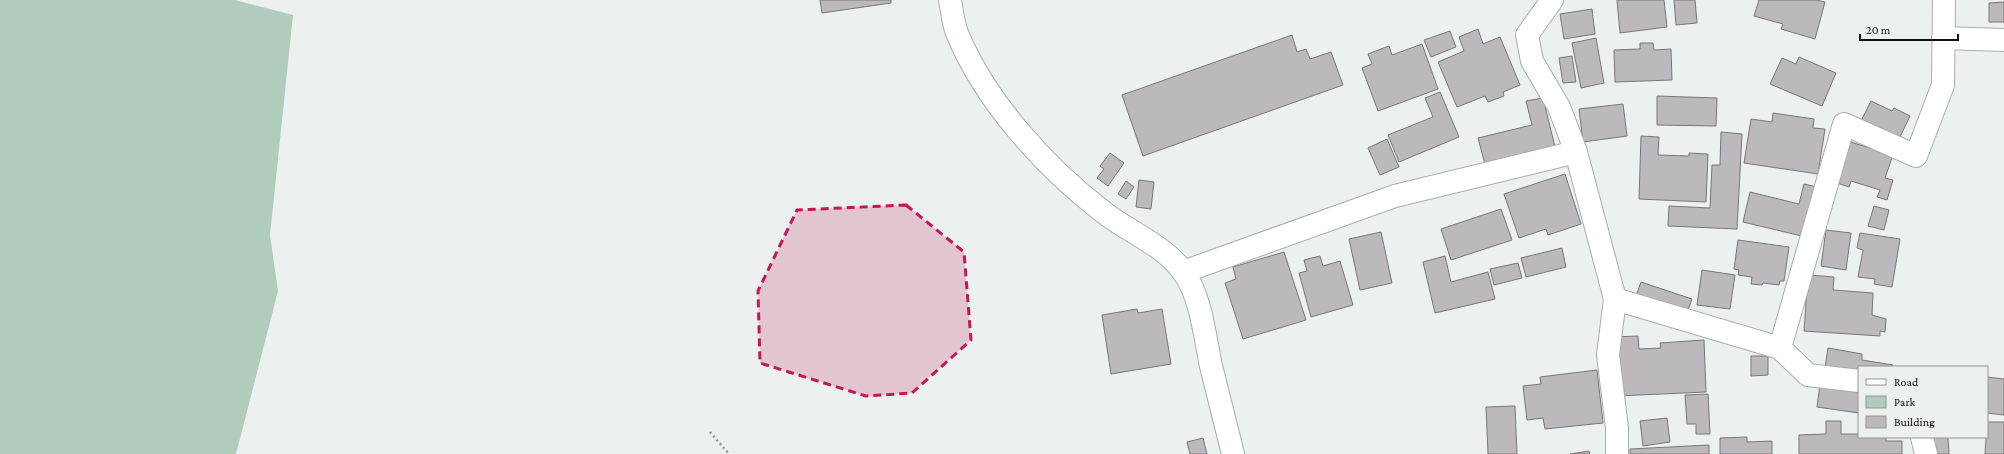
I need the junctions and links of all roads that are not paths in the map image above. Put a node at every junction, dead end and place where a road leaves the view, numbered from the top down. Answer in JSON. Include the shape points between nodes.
{"nodes":[{"id":1,"x":950,"y":0,"type":"edge"},
{"id":2,"x":1552,"y":0,"type":"edge"},
{"id":3,"x":1944,"y":0,"type":"edge"},
{"id":4,"x":1944,"y":38,"type":"junction"},
{"id":5,"x":2004,"y":40,"type":"edge"},
{"id":6,"x":1576,"y":152,"type":"junction"},
{"id":7,"x":1184,"y":272,"type":"junction"},
{"id":8,"x":1615,"y":299,"type":"junction"},
{"id":9,"x":1780,"y":348,"type":"junction"},
{"id":10,"x":1858,"y":381,"type":"edge"},
{"id":11,"x":1922,"y":438,"type":"edge"},
{"id":12,"x":1233,"y":454,"type":"edge"},
{"id":13,"x":1617,"y":454,"type":"edge"},
{"id":14,"x":1926,"y":454,"type":"edge"}],
"edges":[{"from":1,"to":7,"type":"street","via":[[956,31],[979,78],[1019,130],[1062,178],[1103,212],[1165,253]]},
{"from":2,"to":6,"type":"street","via":[[1528,35],[1532,61],[1559,107]]},
{"from":3,"to":4,"type":"street"},
{"from":4,"to":5,"type":"street"},
{"from":4,"to":9,"type":"street","via":[[1944,85],[1916,156],[1844,124]]},
{"from":6,"to":7,"type":"street","via":[[1395,196]]},
{"from":6,"to":8,"type":"street"},
{"from":7,"to":12,"type":"street","via":[[1199,311]]},
{"from":8,"to":9,"type":"street"},
{"from":8,"to":13,"type":"street","via":[[1608,355],[1617,428]]},
{"from":9,"to":10,"type":"street","via":[[1808,375]]},
{"from":11,"to":14,"type":"street"}]}
